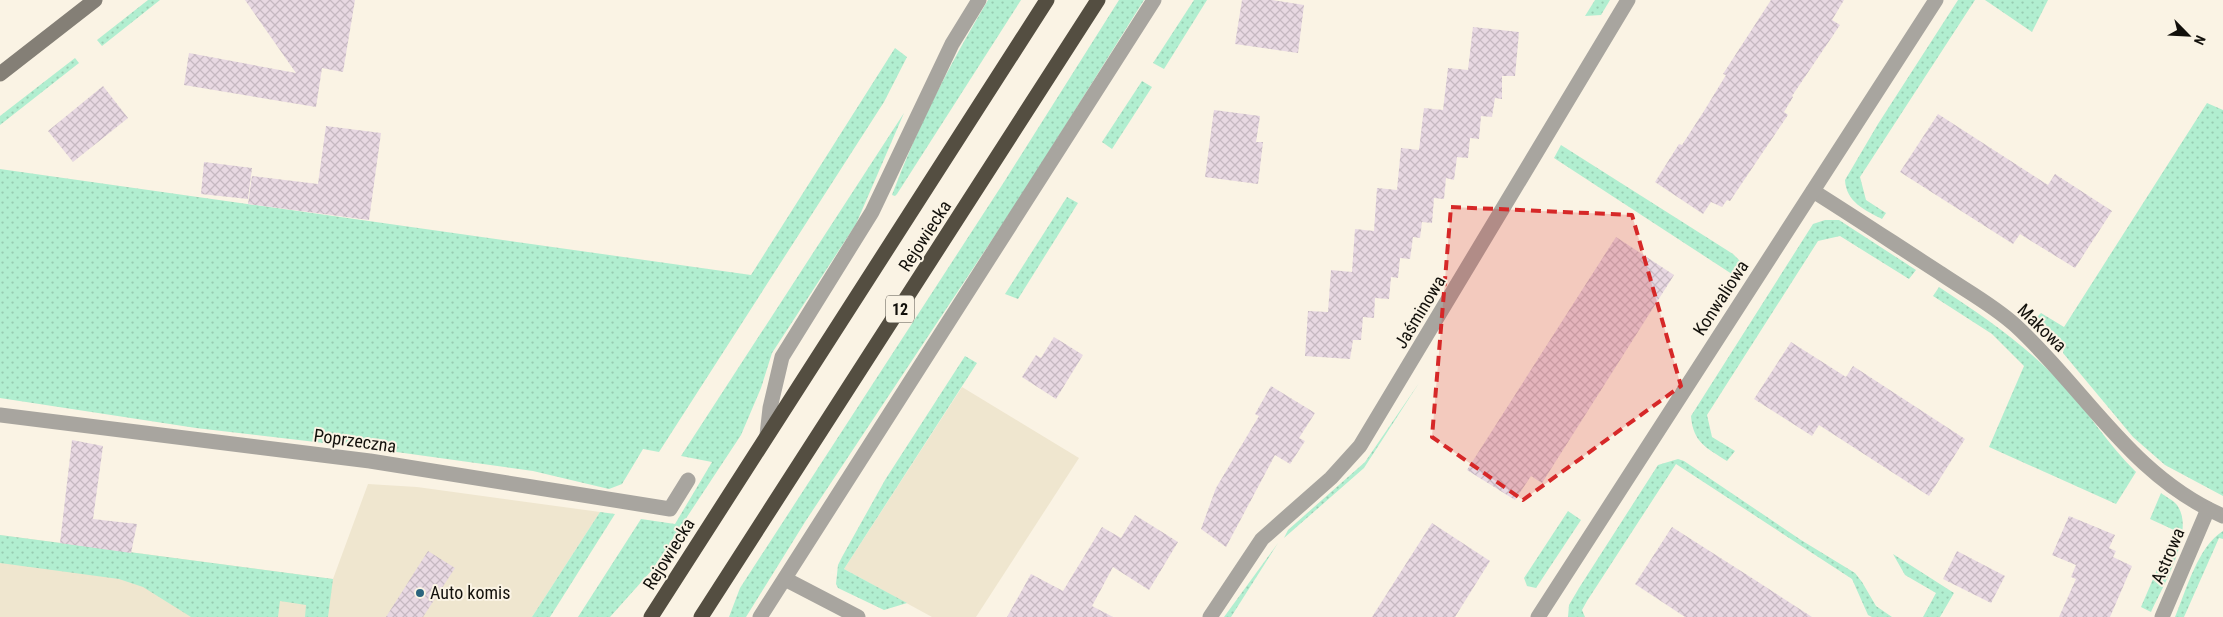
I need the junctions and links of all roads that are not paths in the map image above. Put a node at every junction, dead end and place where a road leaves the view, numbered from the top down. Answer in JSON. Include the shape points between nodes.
{"nodes":[{"id":1,"x":96,"y":0,"type":"edge"},
{"id":2,"x":979,"y":0,"type":"edge"},
{"id":3,"x":1048,"y":0,"type":"edge"},
{"id":4,"x":1098,"y":0,"type":"edge"},
{"id":5,"x":1154,"y":0,"type":"edge"},
{"id":6,"x":1628,"y":0,"type":"edge"},
{"id":7,"x":1936,"y":0,"type":"edge"},
{"id":8,"x":0,"y":74,"type":"edge"},
{"id":9,"x":1813,"y":191,"type":"junction"},
{"id":10,"x":0,"y":414,"type":"edge"},
{"id":11,"x":767,"y":435,"type":"junction"},
{"id":12,"x":688,"y":480,"type":"dead end"},
{"id":13,"x":2208,"y":509,"type":"junction"},
{"id":14,"x":2223,"y":516,"type":"edge"},
{"id":15,"x":785,"y":579,"type":"junction"},
{"id":16,"x":651,"y":617,"type":"edge"},
{"id":17,"x":701,"y":617,"type":"edge"},
{"id":18,"x":760,"y":617,"type":"edge"},
{"id":19,"x":858,"y":617,"type":"edge"},
{"id":20,"x":1210,"y":617,"type":"edge"},
{"id":21,"x":1538,"y":617,"type":"edge"},
{"id":22,"x":2162,"y":617,"type":"edge"}],
"edges":[{"from":1,"to":8,"type":"main road"},
{"from":2,"to":11,"type":"street","name":"Rejowiecka","via":[[952,44],[872,212],[782,357]]},
{"from":3,"to":11,"type":"highway","name":"Rejowiecka","number":"12"},
{"from":4,"to":17,"type":"highway","name":"Rejowiecka","number":"12"},
{"from":5,"to":15,"type":"street"},
{"from":6,"to":20,"type":"street","name":"Jaśminowa","via":[[1360,446],[1331,478],[1262,538]]},
{"from":7,"to":9,"type":"street","name":"Konwaliowa"},
{"from":9,"to":13,"type":"street","name":"Makowa","via":[[2013,324],[2143,463],[2168,484]]},
{"from":9,"to":21,"type":"street","name":"Konwaliowa"},
{"from":10,"to":12,"type":"street","name":"Poprzeczna","via":[[370,461],[670,509]]},
{"from":11,"to":16,"type":"highway","name":"Rejowiecka","number":"12"},
{"from":13,"to":14,"type":"street","name":"Makowa"},
{"from":13,"to":22,"type":"street","name":"Astrowa"},
{"from":15,"to":18,"type":"street"},
{"from":15,"to":19,"type":"street"}]}
